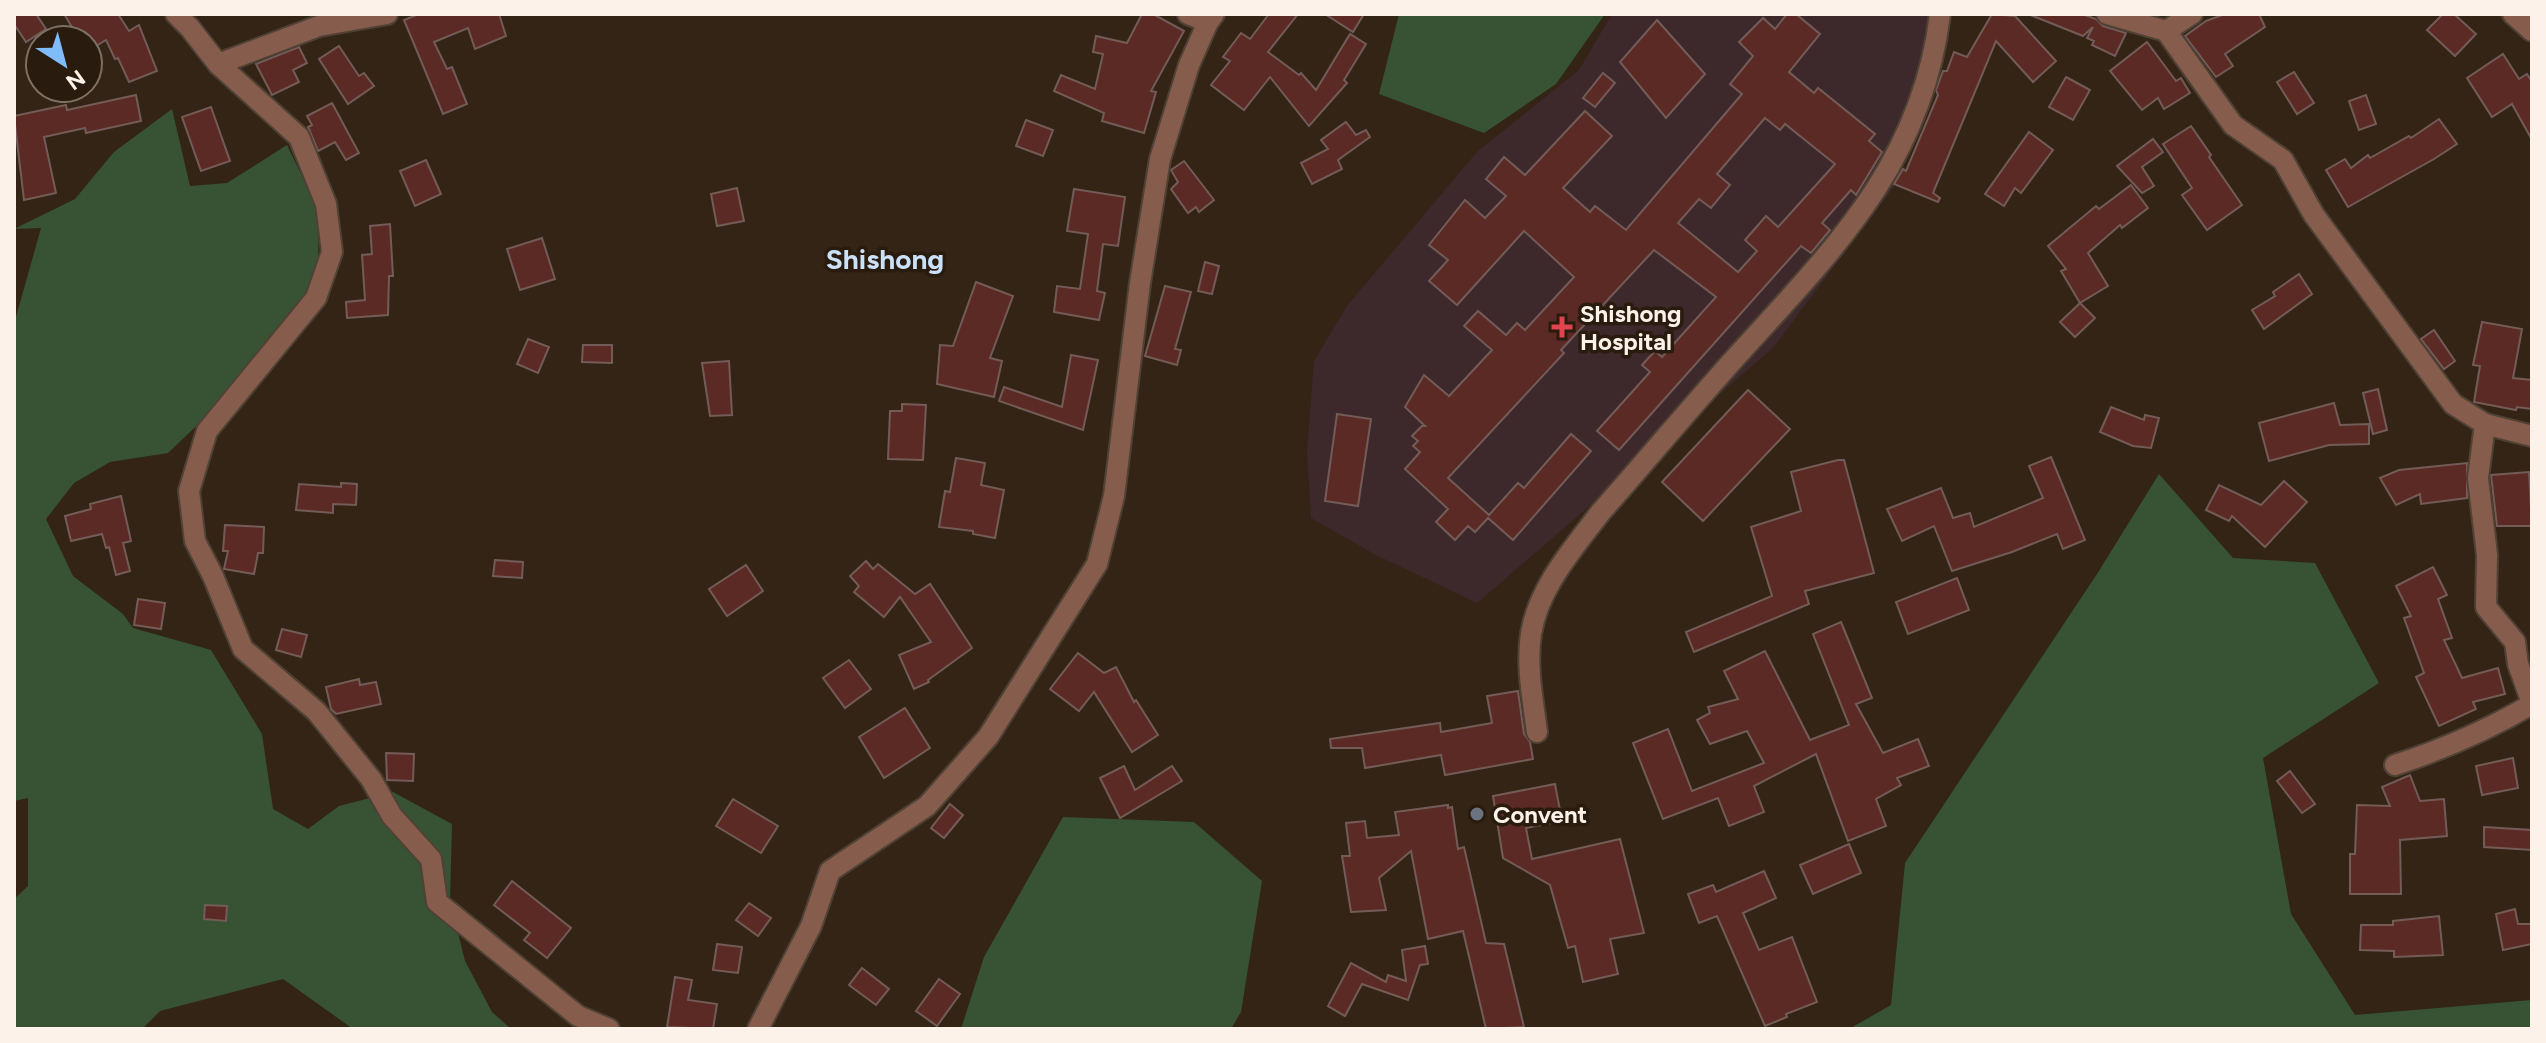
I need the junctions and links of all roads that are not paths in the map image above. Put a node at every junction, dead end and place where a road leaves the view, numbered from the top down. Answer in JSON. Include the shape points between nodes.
{"nodes":[{"id":1,"x":176,"y":14,"type":"edge"},
{"id":2,"x":387,"y":14,"type":"edge"},
{"id":3,"x":1188,"y":14,"type":"edge"},
{"id":4,"x":1940,"y":14,"type":"edge"},
{"id":5,"x":2107,"y":14,"type":"edge"},
{"id":6,"x":2192,"y":14,"type":"edge"},
{"id":7,"x":2513,"y":14,"type":"edge"},
{"id":8,"x":1211,"y":18,"type":"edge"},
{"id":9,"x":2166,"y":31,"type":"junction"},
{"id":10,"x":2532,"y":31,"type":"edge"},
{"id":11,"x":218,"y":64,"type":"junction"},
{"id":12,"x":2485,"y":424,"type":"junction"},
{"id":13,"x":2532,"y":436,"type":"edge"},
{"id":14,"x":2532,"y":704,"type":"edge"},
{"id":15,"x":1537,"y":732,"type":"dead end"},
{"id":16,"x":2395,"y":765,"type":"dead end"},
{"id":17,"x":609,"y":1029,"type":"edge"},
{"id":18,"x":758,"y":1029,"type":"edge"}],
"edges":[{"from":1,"to":11,"type":"street"},
{"from":2,"to":11,"type":"street","via":[[319,26]]},
{"from":3,"to":8,"type":"street"},
{"from":4,"to":15,"type":"street","via":[[1917,110],[1892,167],[1840,242],[1600,513],[1542,597],[1529,666]]},
{"from":5,"to":9,"type":"street"},
{"from":6,"to":9,"type":"street"},
{"from":7,"to":10,"type":"street"},
{"from":8,"to":18,"type":"street","via":[[1189,65],[1160,159],[1114,496],[1097,564],[988,737],[927,806],[830,871],[811,926]]},
{"from":9,"to":12,"type":"street","via":[[2233,125],[2283,160],[2314,215],[2453,404]]},
{"from":11,"to":17,"type":"street","via":[[299,137],[326,204],[332,252],[316,298],[207,431],[189,491],[195,541],[243,649],[316,711],[371,779],[392,816],[431,859],[437,902],[578,1016]]},
{"from":12,"to":13,"type":"street"},
{"from":12,"to":14,"type":"street","via":[[2478,478],[2487,555],[2486,607],[2515,642]]},
{"from":14,"to":16,"type":"street","via":[[2443,750]]}]}
